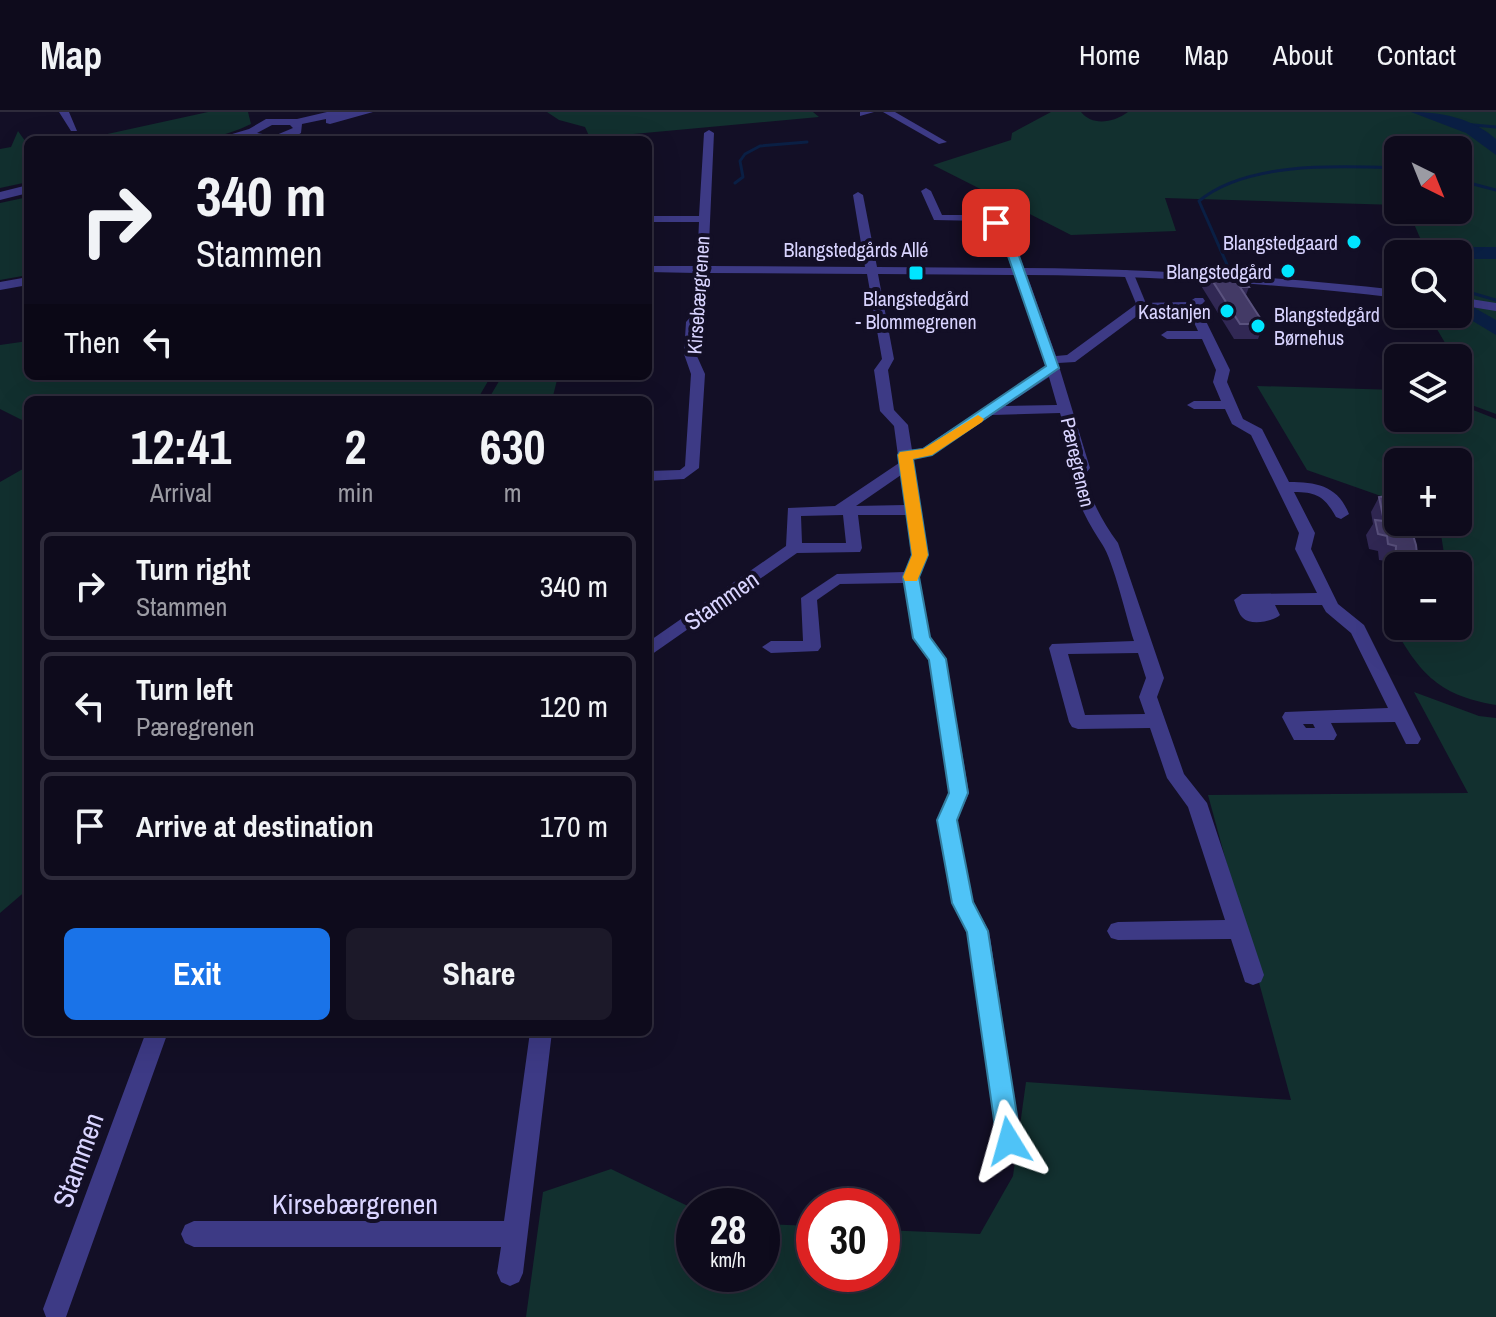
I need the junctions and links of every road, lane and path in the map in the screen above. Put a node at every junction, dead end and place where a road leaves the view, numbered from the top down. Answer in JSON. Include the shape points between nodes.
{"nodes":[{"id":1,"x":64,"y":112,"type":"edge"},
{"id":2,"x":342,"y":112,"type":"edge"},
{"id":3,"x":368,"y":112,"type":"edge"},
{"id":4,"x":888,"y":112,"type":"edge"},
{"id":5,"x":261,"y":117,"type":"edge"},
{"id":6,"x":296,"y":125,"type":"junction"},
{"id":7,"x":74,"y":129,"type":"dead end"},
{"id":8,"x":709,"y":133,"type":"dead end"},
{"id":9,"x":252,"y":134,"type":"junction"},
{"id":10,"x":240,"y":136,"type":"edge"},
{"id":11,"x":248,"y":136,"type":"edge"},
{"id":12,"x":264,"y":136,"type":"edge"},
{"id":13,"x":284,"y":136,"type":"edge"},
{"id":14,"x":942,"y":142,"type":"dead end"},
{"id":15,"x":24,"y":190,"type":"edge"},
{"id":16,"x":926,"y":191,"type":"dead end"},
{"id":17,"x":858,"y":195,"type":"dead end"},
{"id":18,"x":0,"y":196,"type":"edge"},
{"id":19,"x":652,"y":219,"type":"edge"},
{"id":20,"x":704,"y":219,"type":"junction"},
{"id":21,"x":652,"y":269,"type":"edge"},
{"id":22,"x":701,"y":269,"type":"junction"},
{"id":23,"x":1018,"y":269,"type":"junction"},
{"id":24,"x":873,"y":270,"type":"junction"},
{"id":25,"x":1128,"y":272,"type":"junction"},
{"id":26,"x":1188,"y":278,"type":"junction"},
{"id":27,"x":24,"y":282,"type":"edge"},
{"id":28,"x":0,"y":286,"type":"edge"},
{"id":29,"x":1384,"y":292,"type":"edge"},
{"id":30,"x":1472,"y":303,"type":"edge"},
{"id":31,"x":1142,"y":306,"type":"junction"},
{"id":32,"x":1192,"y":306,"type":"junction"},
{"id":33,"x":1496,"y":307,"type":"edge"},
{"id":34,"x":1167,"y":335,"type":"dead end"},
{"id":35,"x":1205,"y":335,"type":"junction"},
{"id":36,"x":1052,"y":364,"type":"junction"},
{"id":37,"x":1194,"y":405,"type":"dead end"},
{"id":38,"x":1231,"y":405,"type":"junction"},
{"id":39,"x":1066,"y":409,"type":"junction"},
{"id":40,"x":989,"y":411,"type":"junction"},
{"id":41,"x":906,"y":460,"type":"junction"},
{"id":42,"x":652,"y":476,"type":"edge"},
{"id":43,"x":1284,"y":487,"type":"junction"},
{"id":44,"x":913,"y":510,"type":"junction"},
{"id":45,"x":844,"y":511,"type":"junction"},
{"id":46,"x":1341,"y":514,"type":"dead end"},
{"id":47,"x":794,"y":548,"type":"junction"},
{"id":48,"x":911,"y":577,"type":"junction"},
{"id":49,"x":1327,"y":599,"type":"junction"},
{"id":50,"x":1264,"y":600,"type":"dead end"},
{"id":51,"x":771,"y":647,"type":"dead end"},
{"id":52,"x":1144,"y":647,"type":"junction"},
{"id":53,"x":652,"y":648,"type":"edge"},
{"id":54,"x":1400,"y":715,"type":"junction"},
{"id":55,"x":1319,"y":717,"type":"dead end"},
{"id":56,"x":1156,"y":721,"type":"junction"},
{"id":57,"x":1412,"y":739,"type":"dead end"},
{"id":58,"x":1239,"y":929,"type":"junction"},
{"id":59,"x":1118,"y":931,"type":"dead end"},
{"id":60,"x":1253,"y":975,"type":"dead end"},
{"id":61,"x":156,"y":1036,"type":"edge"},
{"id":62,"x":540,"y":1036,"type":"edge"},
{"id":63,"x":1009,"y":1141,"type":"dead end"},
{"id":64,"x":194,"y":1234,"type":"dead end"},
{"id":65,"x":515,"y":1234,"type":"junction"},
{"id":66,"x":510,"y":1273,"type":"dead end"},
{"id":67,"x":56,"y":1309,"type":"dead end"}],
"edges":[{"from":1,"to":7,"type":"street"},
{"from":2,"to":6,"type":"street"},
{"from":3,"to":6,"type":"street"},
{"from":4,"to":14,"type":"street"},
{"from":5,"to":6,"type":"street"},
{"from":5,"to":9,"type":"street"},
{"from":6,"to":13,"type":"street"},
{"from":8,"to":20,"type":"street","name":"Kirsebærgrenen"},
{"from":9,"to":10,"type":"street"},
{"from":9,"to":11,"type":"street"},
{"from":9,"to":12,"type":"street"},
{"from":15,"to":18,"type":"street"},
{"from":16,"to":23,"type":"street","name":"Pæregrenen","via":[[938,218],[985,218],[1004,228]]},
{"from":17,"to":24,"type":"street"},
{"from":19,"to":20,"type":"street","name":"Kirsebærgrenen"},
{"from":20,"to":22,"type":"street","name":"Kirsebærgrenen"},
{"from":21,"to":22,"type":"street","name":"Blangstedgårds Allé"},
{"from":22,"to":24,"type":"street","name":"Blangstedgårds Allé"},
{"from":22,"to":42,"type":"street","name":"Kirsebærgrenen","via":[[700,314],[692,322],[690,349],[698,374],[692,468],[684,474]]},
{"from":23,"to":24,"type":"street","name":"Blangstedgårds Allé"},
{"from":23,"to":25,"type":"street","name":"Blangstedgårds Allé"},
{"from":23,"to":36,"type":"street","name":"Pæregrenen"},
{"from":24,"to":41,"type":"street","via":[[888,359],[881,370],[887,411],[901,425]]},
{"from":25,"to":26,"type":"street","name":"Blangstedgårds Allé"},
{"from":25,"to":31,"type":"street"},
{"from":26,"to":29,"type":"street","name":"Blangstedgårds Allé"},
{"from":26,"to":32,"type":"street","via":[[1199,302]]},
{"from":27,"to":28,"type":"street"},
{"from":30,"to":33,"type":"street"},
{"from":31,"to":32,"type":"street"},
{"from":31,"to":36,"type":"street","via":[[1070,359]]},
{"from":32,"to":35,"type":"street"},
{"from":34,"to":35,"type":"street"},
{"from":35,"to":38,"type":"street","via":[[1223,370],[1220,382]]},
{"from":36,"to":39,"type":"street","name":"Pæregrenen"},
{"from":36,"to":40,"type":"street"},
{"from":37,"to":38,"type":"street"},
{"from":38,"to":43,"type":"street","via":[[1237,421],[1257,432]]},
{"from":39,"to":40,"type":"street"},
{"from":39,"to":52,"type":"street","name":"Pæregrenen","via":[[1083,468],[1077,475],[1082,491],[1095,528],[1110,543]]},
{"from":40,"to":41,"type":"street"},
{"from":41,"to":44,"type":"street"},
{"from":41,"to":45,"type":"street"},
{"from":43,"to":46,"type":"street","via":[[1324,490],[1336,499]]},
{"from":43,"to":49,"type":"street","via":[[1307,533],[1303,549]]},
{"from":44,"to":45,"type":"street"},
{"from":44,"to":48,"type":"street","via":[[920,555]]},
{"from":45,"to":47,"type":"street","via":[[793,511]]},
{"from":45,"to":47,"type":"street","via":[[854,548]]},
{"from":47,"to":53,"type":"street","name":"Stammen"},
{"from":48,"to":51,"type":"street","via":[[837,579],[809,598],[812,647]]},
{"from":48,"to":63,"type":"street","via":[[922,638],[937,659],[959,793],[947,820],[963,903],[978,931]]},
{"from":49,"to":50,"type":"street"},
{"from":49,"to":54,"type":"street","via":[[1358,629]]},
{"from":52,"to":56,"type":"street","name":"Pæregrenen","via":[[1155,678],[1148,697]]},
{"from":52,"to":56,"type":"street","via":[[1058,648],[1078,722]]},
{"from":54,"to":55,"type":"street"},
{"from":54,"to":57,"type":"street"},
{"from":56,"to":58,"type":"street","name":"Pæregrenen","via":[[1176,778],[1197,803]]},
{"from":58,"to":59,"type":"street"},
{"from":58,"to":60,"type":"street","name":"Pæregrenen"},
{"from":61,"to":67,"type":"street","name":"Stammen"},
{"from":62,"to":65,"type":"street"},
{"from":64,"to":65,"type":"street","name":"Kirsebærgrenen"},
{"from":65,"to":66,"type":"street"}]}
